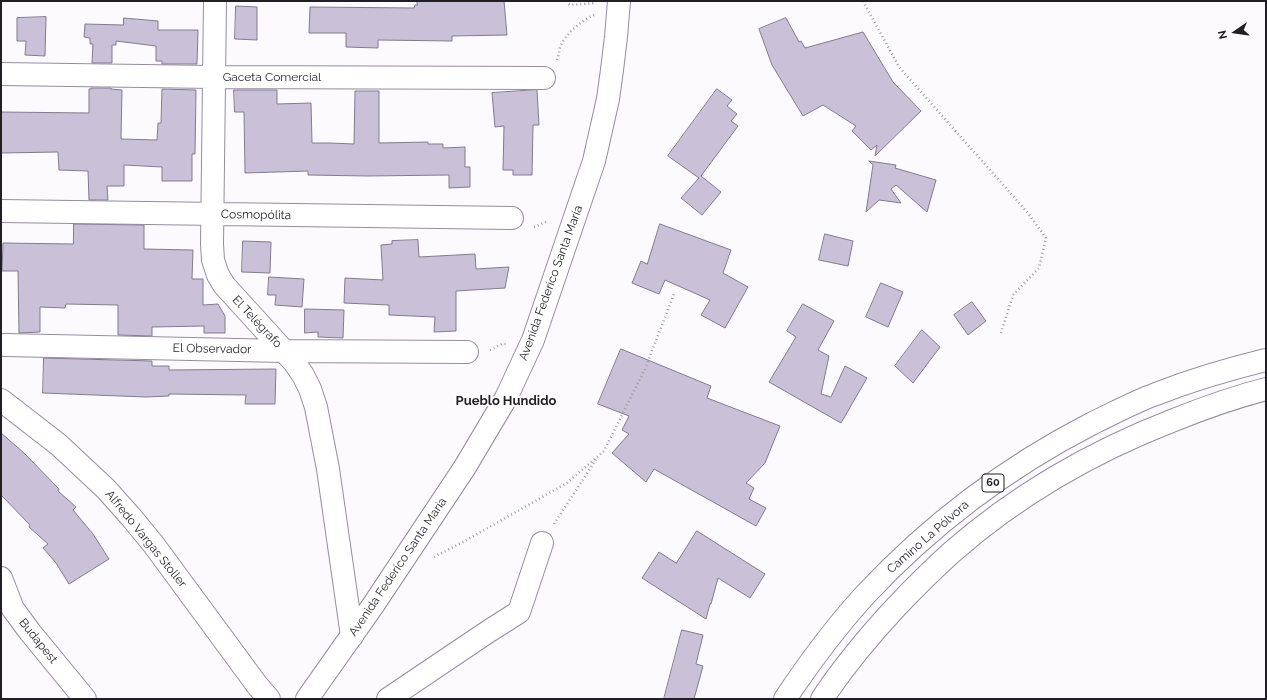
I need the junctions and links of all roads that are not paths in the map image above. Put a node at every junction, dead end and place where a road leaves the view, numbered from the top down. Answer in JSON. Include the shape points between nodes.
{"nodes":[{"id":1,"x":215,"y":1,"type":"edge"},
{"id":2,"x":619,"y":1,"type":"edge"},
{"id":3,"x":550,"y":71,"type":"road end"},
{"id":4,"x":1,"y":74,"type":"edge"},
{"id":5,"x":214,"y":77,"type":"junction"},
{"id":6,"x":1,"y":211,"type":"edge"},
{"id":7,"x":212,"y":214,"type":"junction"},
{"id":8,"x":512,"y":218,"type":"dead end"},
{"id":9,"x":6,"y":345,"type":"dead end"},
{"id":10,"x":284,"y":351,"type":"junction"},
{"id":11,"x":467,"y":352,"type":"dead end"},
{"id":12,"x":1266,"y":360,"type":"edge"},
{"id":13,"x":1266,"y":389,"type":"edge"},
{"id":14,"x":1,"y":400,"type":"edge"},
{"id":15,"x":542,"y":543,"type":"road end"},
{"id":16,"x":1,"y":578,"type":"edge"},
{"id":17,"x":352,"y":636,"type":"junction"},
{"id":18,"x":264,"y":698,"type":"edge"},
{"id":19,"x":85,"y":699,"type":"edge"},
{"id":20,"x":307,"y":699,"type":"edge"},
{"id":21,"x":388,"y":699,"type":"edge"},
{"id":22,"x":785,"y":699,"type":"edge"},
{"id":23,"x":822,"y":699,"type":"edge"}],
"edges":[{"from":1,"to":5,"type":"main road","name":"El Telégrafo"},
{"from":2,"to":17,"type":"main road","name":"Avenida Federico Santa María","via":[[608,99],[594,161],[533,340],[506,398],[465,466]]},
{"from":3,"to":5,"type":"main road","name":"Gaceta Comercial"},
{"from":4,"to":5,"type":"main road","name":"Gaceta Comercial"},
{"from":5,"to":7,"type":"main road","name":"El Telégrafo"},
{"from":6,"to":7,"type":"main road","name":"Cosmopólita"},
{"from":7,"to":8,"type":"main road","name":"Cosmopólita"},
{"from":7,"to":10,"type":"main road","name":"El Telégrafo","via":[[213,260],[218,275],[224,286]]},
{"from":9,"to":10,"type":"main road","name":"El Observador"},
{"from":10,"to":11,"type":"main road","name":"El Observador"},
{"from":10,"to":17,"type":"main road","name":"El Telégrafo","via":[[303,375],[316,407],[328,469]]},
{"from":12,"to":22,"type":"main road","name":"Camino La Pólvora","number":"60","via":[[1196,379],[1123,408],[1047,448],[986,488],[921,540],[864,596],[814,657]]},
{"from":13,"to":23,"type":"main road","number":"60","via":[[1227,400],[1148,430],[1067,471],[1007,509],[952,552],[913,590],[871,635]]},
{"from":14,"to":18,"type":"main road","name":"Alfredo Vargas Stoller","via":[[59,445],[106,489],[131,517]]},
{"from":15,"to":21,"type":"main road","via":[[519,612]]},
{"from":16,"to":19,"type":"main road","name":"Budapest","via":[[13,609]]},
{"from":17,"to":20,"type":"main road","name":"Avenida Federico Santa María"}]}
